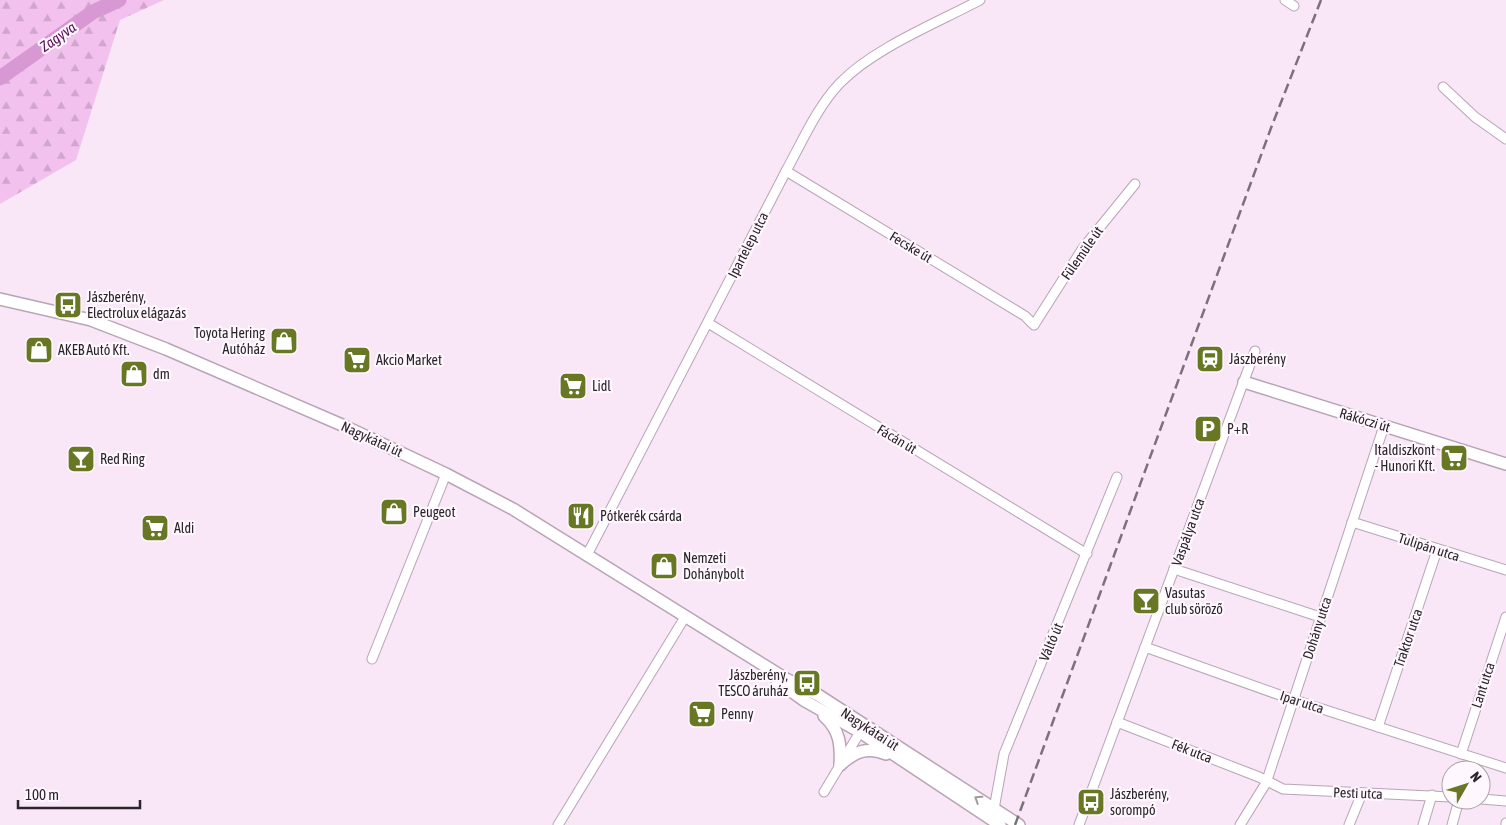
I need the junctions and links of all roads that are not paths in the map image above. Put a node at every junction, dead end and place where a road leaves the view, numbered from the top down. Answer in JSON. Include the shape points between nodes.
{"nodes":[{"id":1,"x":980,"y":0,"type":"edge"},
{"id":2,"x":1285,"y":0,"type":"edge"},
{"id":3,"x":1294,"y":6,"type":"dead end"},
{"id":4,"x":1443,"y":87,"type":"dead end"},
{"id":5,"x":1506,"y":139,"type":"edge"},
{"id":6,"x":786,"y":171,"type":"junction"},
{"id":7,"x":1135,"y":184,"type":"dead end"},
{"id":8,"x":0,"y":298,"type":"edge"},
{"id":9,"x":708,"y":322,"type":"junction"},
{"id":10,"x":1034,"y":325,"type":"joint"},
{"id":11,"x":1255,"y":351,"type":"dead end"},
{"id":12,"x":1244,"y":382,"type":"junction"},
{"id":13,"x":1384,"y":426,"type":"junction"},
{"id":14,"x":1506,"y":464,"type":"edge"},
{"id":15,"x":446,"y":474,"type":"junction"},
{"id":16,"x":1117,"y":477,"type":"dead end"},
{"id":17,"x":1352,"y":522,"type":"junction"},
{"id":18,"x":1437,"y":550,"type":"junction"},
{"id":19,"x":1087,"y":554,"type":"junction"},
{"id":20,"x":588,"y":555,"type":"junction"},
{"id":21,"x":1174,"y":569,"type":"junction"},
{"id":22,"x":1506,"y":570,"type":"edge"},
{"id":23,"x":685,"y":617,"type":"junction"},
{"id":24,"x":1320,"y":617,"type":"junction"},
{"id":25,"x":1506,"y":617,"type":"edge"},
{"id":26,"x":718,"y":638,"type":"junction"},
{"id":27,"x":1145,"y":647,"type":"junction"},
{"id":28,"x":372,"y":659,"type":"dead end"},
{"id":29,"x":1294,"y":699,"type":"junction"},
{"id":30,"x":805,"y":701,"type":"junction"},
{"id":31,"x":1117,"y":722,"type":"junction"},
{"id":32,"x":1378,"y":727,"type":"junction"},
{"id":33,"x":862,"y":728,"type":"junction"},
{"id":34,"x":1460,"y":754,"type":"junction"},
{"id":35,"x":902,"y":762,"type":"junction"},
{"id":36,"x":840,"y":764,"type":"junction"},
{"id":37,"x":1506,"y":768,"type":"edge"},
{"id":38,"x":1266,"y":783,"type":"junction"},
{"id":39,"x":824,"y":792,"type":"dead end"},
{"id":40,"x":1362,"y":793,"type":"junction"},
{"id":41,"x":1432,"y":795,"type":"junction"},
{"id":42,"x":1441,"y":796,"type":"edge"},
{"id":43,"x":1491,"y":800,"type":"edge"},
{"id":44,"x":1506,"y":802,"type":"edge"},
{"id":45,"x":994,"y":809,"type":"junction"},
{"id":46,"x":1456,"y":810,"type":"edge"},
{"id":47,"x":558,"y":825,"type":"edge"},
{"id":48,"x":1000,"y":825,"type":"edge"},
{"id":49,"x":1019,"y":825,"type":"edge"},
{"id":50,"x":1079,"y":825,"type":"edge"},
{"id":51,"x":1240,"y":825,"type":"edge"},
{"id":52,"x":1349,"y":825,"type":"edge"},
{"id":53,"x":1423,"y":825,"type":"edge"},
{"id":54,"x":1452,"y":825,"type":"edge"}],
"edges":[{"from":1,"to":6,"type":"street","name":"Ipartelep utca","via":[[872,57],[839,83]]},
{"from":2,"to":3,"type":"street"},
{"from":4,"to":5,"type":"street"},
{"from":6,"to":9,"type":"street","name":"Ipartelep utca"},
{"from":6,"to":10,"type":"street","name":"Fecske út","via":[[1026,316]]},
{"from":7,"to":10,"type":"street","name":"Fülemüle út","via":[[1083,248]]},
{"from":8,"to":15,"type":"street","name":"Nagykátai út","via":[[97,322],[342,425]]},
{"from":9,"to":19,"type":"street","name":"Fácán út"},
{"from":9,"to":20,"type":"street","name":"Ipartelep utca"},
{"from":11,"to":12,"type":"street","name":"Vaspálya utca"},
{"from":12,"to":13,"type":"street","name":"Rákóczi út"},
{"from":12,"to":21,"type":"street","name":"Vaspálya utca"},
{"from":13,"to":14,"type":"street","name":"Rákóczi út"},
{"from":13,"to":17,"type":"street","name":"Dohány utca"},
{"from":15,"to":20,"type":"street","name":"Nagykátai út","via":[[513,509]]},
{"from":15,"to":28,"type":"street"},
{"from":16,"to":19,"type":"street","name":"Váltó út"},
{"from":17,"to":18,"type":"street","name":"Tulipán utca"},
{"from":17,"to":24,"type":"street","name":"Dohány utca"},
{"from":18,"to":22,"type":"street","name":"Tulipán utca"},
{"from":18,"to":32,"type":"street","name":"Traktor utca"},
{"from":19,"to":45,"type":"street","name":"Váltó út","via":[[1004,754]]},
{"from":20,"to":23,"type":"street","name":"Nagykátai út"},
{"from":21,"to":24,"type":"street"},
{"from":21,"to":27,"type":"street","name":"Vaspálya utca"},
{"from":23,"to":26,"type":"street","name":"Nagykátai út"},
{"from":23,"to":47,"type":"street"},
{"from":24,"to":29,"type":"street","name":"Dohány utca"},
{"from":25,"to":34,"type":"street","name":"Lant utca"},
{"from":26,"to":30,"type":"street","name":"Nagykátai út"},
{"from":26,"to":33,"type":"street","name":"Nagykátai út"},
{"from":27,"to":29,"type":"street","name":"Ipar utca"},
{"from":27,"to":31,"type":"street","name":"Vaspálya utca"},
{"from":29,"to":32,"type":"street","name":"Ipar utca"},
{"from":29,"to":38,"type":"street","name":"Dohány utca"},
{"from":30,"to":33,"type":"street","name":"Nagykátai út"},
{"from":30,"to":36,"type":"street","via":[[832,723],[839,734]]},
{"from":31,"to":38,"type":"street","name":"Fék utca","via":[[1259,777]]},
{"from":31,"to":50,"type":"street","name":"Vaspálya utca"},
{"from":32,"to":34,"type":"street","name":"Ipar utca"},
{"from":33,"to":35,"type":"street","name":"Nagykátai út"},
{"from":33,"to":36,"type":"street"},
{"from":45,"to":33,"type":"street","name":"Nagykátai út","one_way":true},
{"from":34,"to":37,"type":"street","name":"Ipar utca"},
{"from":35,"to":36,"type":"street","via":[[878,751],[864,750],[852,754]]},
{"from":35,"to":48,"type":"street","name":"Nagykátai út"},
{"from":36,"to":39,"type":"street"},
{"from":38,"to":40,"type":"street","name":"Pesti utca","via":[[1283,789]]},
{"from":38,"to":51,"type":"street","name":"Dohány utca"},
{"from":40,"to":41,"type":"street","name":"Pesti utca"},
{"from":40,"to":52,"type":"street"},
{"from":41,"to":42,"type":"street","name":"Pesti utca"},
{"from":41,"to":53,"type":"street"},
{"from":43,"to":44,"type":"street"},
{"from":45,"to":49,"type":"street","name":"Nagykátai út"},
{"from":46,"to":54,"type":"street"}]}
